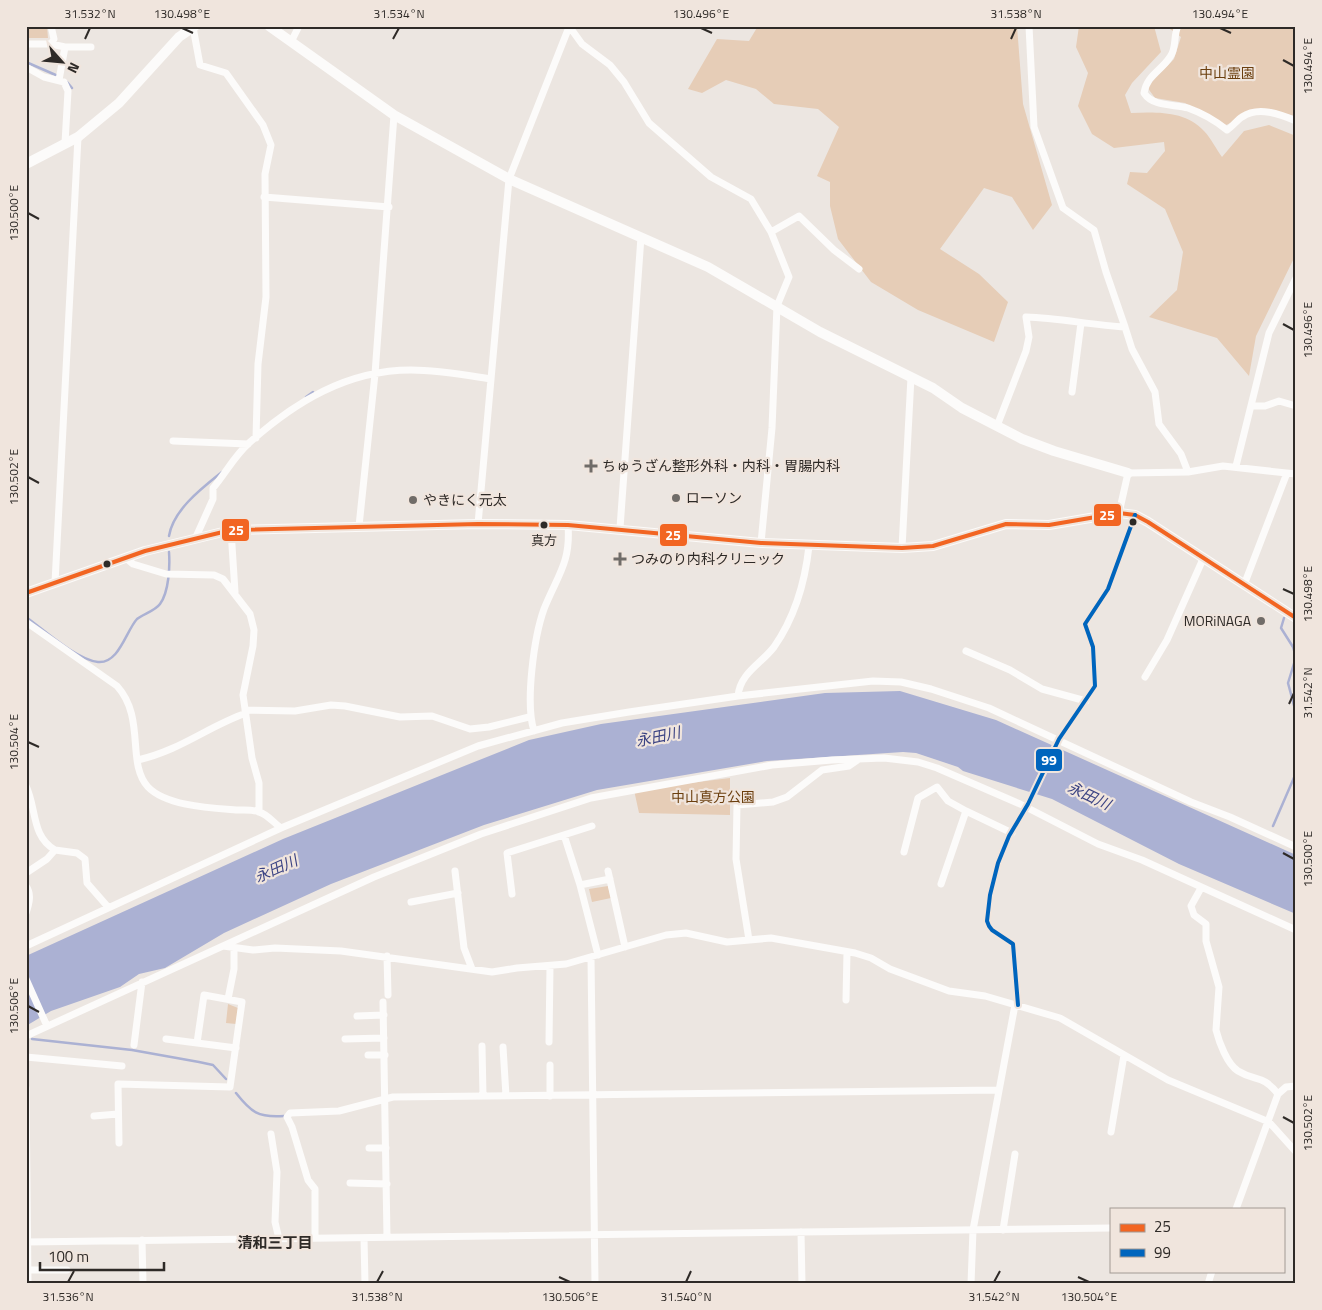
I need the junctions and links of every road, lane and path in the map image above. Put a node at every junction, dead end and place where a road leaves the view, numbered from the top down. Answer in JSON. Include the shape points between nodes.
{"nodes":[{"id":1,"x":51,"y":26,"type":"edge"},
{"id":2,"x":269,"y":26,"type":"edge"},
{"id":3,"x":299,"y":26,"type":"edge"},
{"id":4,"x":1029,"y":26,"type":"edge"},
{"id":5,"x":1178,"y":26,"type":"edge"},
{"id":6,"x":194,"y":27,"type":"edge"},
{"id":7,"x":569,"y":27,"type":"edge"},
{"id":8,"x":291,"y":42,"type":"junction"},
{"id":9,"x":26,"y":44,"type":"edge"},
{"id":10,"x":51,"y":44,"type":"junction"},
{"id":11,"x":66,"y":47,"type":"junction"},
{"id":12,"x":91,"y":47,"type":"dead end"},
{"id":13,"x":26,"y":67,"type":"edge"},
{"id":14,"x":59,"y":80,"type":"junction"},
{"id":15,"x":394,"y":115,"type":"junction"},
{"id":16,"x":1296,"y":121,"type":"edge"},
{"id":17,"x":78,"y":137,"type":"junction"},
{"id":18,"x":65,"y":143,"type":"junction"},
{"id":19,"x":26,"y":164,"type":"edge"},
{"id":20,"x":509,"y":178,"type":"junction"},
{"id":21,"x":264,"y":197,"type":"junction"},
{"id":22,"x":388,"y":208,"type":"junction"},
{"id":23,"x":771,"y":232,"type":"junction"},
{"id":24,"x":641,"y":237,"type":"junction"},
{"id":25,"x":860,"y":269,"type":"dead end"},
{"id":26,"x":1296,"y":278,"type":"edge"},
{"id":27,"x":777,"y":306,"type":"junction"},
{"id":28,"x":1081,"y":323,"type":"junction"},
{"id":29,"x":1125,"y":327,"type":"junction"},
{"id":30,"x":375,"y":374,"type":"junction"},
{"id":31,"x":911,"y":377,"type":"junction"},
{"id":32,"x":491,"y":379,"type":"junction"},
{"id":33,"x":1072,"y":392,"type":"dead end"},
{"id":34,"x":1253,"y":406,"type":"junction"},
{"id":35,"x":1296,"y":406,"type":"edge"},
{"id":36,"x":997,"y":426,"type":"junction"},
{"id":37,"x":256,"y":438,"type":"junction"},
{"id":38,"x":172,"y":441,"type":"dead end"},
{"id":39,"x":248,"y":444,"type":"junction"},
{"id":40,"x":1236,"y":466,"type":"junction"},
{"id":41,"x":1188,"y":472,"type":"junction"},
{"id":42,"x":1287,"y":473,"type":"junction"},
{"id":43,"x":1128,"y":474,"type":"junction"},
{"id":44,"x":1296,"y":474,"type":"edge"},
{"id":45,"x":1119,"y":513,"type":"junction"},
{"id":46,"x":1135,"y":515,"type":"junction"},
{"id":47,"x":478,"y":524,"type":"junction"},
{"id":48,"x":568,"y":525,"type":"junction"},
{"id":49,"x":360,"y":526,"type":"junction"},
{"id":50,"x":620,"y":528,"type":"junction"},
{"id":51,"x":231,"y":530,"type":"junction"},
{"id":52,"x":196,"y":536,"type":"junction"},
{"id":53,"x":761,"y":543,"type":"junction"},
{"id":54,"x":809,"y":546,"type":"junction"},
{"id":55,"x":902,"y":548,"type":"junction"},
{"id":56,"x":127,"y":559,"type":"junction"},
{"id":57,"x":1203,"y":559,"type":"junction"},
{"id":58,"x":55,"y":583,"type":"junction"},
{"id":59,"x":1244,"y":585,"type":"junction"},
{"id":60,"x":235,"y":592,"type":"junction"},
{"id":61,"x":26,"y":593,"type":"edge"},
{"id":62,"x":1295,"y":616,"type":"edge"},
{"id":63,"x":26,"y":622,"type":"edge"},
{"id":64,"x":966,"y":651,"type":"dead end"},
{"id":65,"x":1144,"y":677,"type":"dead end"},
{"id":66,"x":738,"y":696,"type":"junction"},
{"id":67,"x":1086,"y":701,"type":"junction"},
{"id":68,"x":246,"y":711,"type":"junction"},
{"id":69,"x":529,"y":717,"type":"junction"},
{"id":70,"x":534,"y":731,"type":"junction"},
{"id":71,"x":1059,"y":739,"type":"junction"},
{"id":72,"x":859,"y":758,"type":"junction"},
{"id":73,"x":138,"y":760,"type":"junction"},
{"id":74,"x":26,"y":786,"type":"edge"},
{"id":75,"x":1027,"y":806,"type":"junction"},
{"id":76,"x":966,"y":811,"type":"junction"},
{"id":77,"x":259,"y":812,"type":"junction"},
{"id":78,"x":592,"y":826,"type":"dead end"},
{"id":79,"x":281,"y":828,"type":"junction"},
{"id":80,"x":1012,"y":833,"type":"junction"},
{"id":81,"x":564,"y":835,"type":"junction"},
{"id":82,"x":1296,"y":847,"type":"edge"},
{"id":83,"x":55,"y":850,"type":"junction"},
{"id":84,"x":904,"y":852,"type":"dead end"},
{"id":85,"x":455,"y":871,"type":"dead end"},
{"id":86,"x":26,"y":873,"type":"edge"},
{"id":87,"x":941,"y":884,"type":"dead end"},
{"id":88,"x":26,"y":886,"type":"edge"},
{"id":89,"x":580,"y":886,"type":"junction"},
{"id":90,"x":1200,"y":888,"type":"junction"},
{"id":91,"x":458,"y":892,"type":"junction"},
{"id":92,"x":512,"y":894,"type":"dead end"},
{"id":93,"x":411,"y":902,"type":"dead end"},
{"id":94,"x":108,"y":908,"type":"junction"},
{"id":95,"x":26,"y":913,"type":"edge"},
{"id":96,"x":1296,"y":930,"type":"edge"},
{"id":97,"x":749,"y":940,"type":"junction"},
{"id":98,"x":26,"y":946,"type":"edge"},
{"id":99,"x":222,"y":946,"type":"junction"},
{"id":100,"x":625,"y":947,"type":"junction"},
{"id":101,"x":234,"y":948,"type":"junction"},
{"id":102,"x":847,"y":952,"type":"junction"},
{"id":103,"x":387,"y":956,"type":"junction"},
{"id":104,"x":594,"y":956,"type":"junction"},
{"id":105,"x":550,"y":966,"type":"junction"},
{"id":106,"x":472,"y":969,"type":"junction"},
{"id":107,"x":26,"y":979,"type":"edge"},
{"id":108,"x":142,"y":982,"type":"junction"},
{"id":109,"x":388,"y":995,"type":"dead end"},
{"id":110,"x":228,"y":999,"type":"junction"},
{"id":111,"x":846,"y":1000,"type":"dead end"},
{"id":112,"x":383,"y":1002,"type":"dead end"},
{"id":113,"x":1017,"y":1005,"type":"junction"},
{"id":114,"x":384,"y":1015,"type":"junction"},
{"id":115,"x":357,"y":1016,"type":"dead end"},
{"id":116,"x":47,"y":1026,"type":"junction"},
{"id":117,"x":26,"y":1036,"type":"edge"},
{"id":118,"x":384,"y":1038,"type":"junction"},
{"id":119,"x":166,"y":1039,"type":"dead end"},
{"id":120,"x":346,"y":1039,"type":"dead end"},
{"id":121,"x":549,"y":1042,"type":"dead end"},
{"id":122,"x":197,"y":1043,"type":"junction"},
{"id":123,"x":134,"y":1045,"type":"dead end"},
{"id":124,"x":482,"y":1046,"type":"dead end"},
{"id":125,"x":504,"y":1047,"type":"dead end"},
{"id":126,"x":236,"y":1048,"type":"junction"},
{"id":127,"x":368,"y":1055,"type":"dead end"},
{"id":128,"x":385,"y":1055,"type":"junction"},
{"id":129,"x":1124,"y":1055,"type":"junction"},
{"id":130,"x":26,"y":1057,"type":"edge"},
{"id":131,"x":550,"y":1065,"type":"dead end"},
{"id":132,"x":122,"y":1066,"type":"dead end"},
{"id":133,"x":1296,"y":1086,"type":"edge"},
{"id":134,"x":26,"y":1088,"type":"edge"},
{"id":135,"x":999,"y":1090,"type":"junction"},
{"id":136,"x":1278,"y":1094,"type":"junction"},
{"id":137,"x":483,"y":1096,"type":"junction"},
{"id":138,"x":506,"y":1096,"type":"junction"},
{"id":139,"x":550,"y":1096,"type":"junction"},
{"id":140,"x":593,"y":1096,"type":"junction"},
{"id":141,"x":386,"y":1099,"type":"junction"},
{"id":142,"x":118,"y":1114,"type":"junction"},
{"id":143,"x":94,"y":1116,"type":"dead end"},
{"id":144,"x":1269,"y":1122,"type":"junction"},
{"id":145,"x":1111,"y":1132,"type":"dead end"},
{"id":146,"x":271,"y":1134,"type":"dead end"},
{"id":147,"x":119,"y":1143,"type":"dead end"},
{"id":148,"x":369,"y":1148,"type":"dead end"},
{"id":149,"x":386,"y":1148,"type":"junction"},
{"id":150,"x":1296,"y":1152,"type":"edge"},
{"id":151,"x":1015,"y":1154,"type":"dead end"},
{"id":152,"x":350,"y":1183,"type":"dead end"},
{"id":153,"x":387,"y":1184,"type":"junction"},
{"id":154,"x":1236,"y":1208,"type":"edge"},
{"id":155,"x":1110,"y":1228,"type":"edge"},
{"id":156,"x":973,"y":1230,"type":"junction"},
{"id":157,"x":1004,"y":1230,"type":"junction"},
{"id":158,"x":801,"y":1232,"type":"junction"},
{"id":159,"x":594,"y":1235,"type":"junction"},
{"id":160,"x":387,"y":1237,"type":"junction"},
{"id":161,"x":315,"y":1238,"type":"junction"},
{"id":162,"x":364,"y":1238,"type":"junction"},
{"id":163,"x":279,"y":1239,"type":"junction"},
{"id":164,"x":142,"y":1240,"type":"junction"},
{"id":165,"x":27,"y":1242,"type":"edge"},
{"id":166,"x":28,"y":1270,"type":"junction"},
{"id":167,"x":67,"y":1270,"type":"dead end"},
{"id":168,"x":1212,"y":1272,"type":"edge"},
{"id":169,"x":28,"y":1284,"type":"edge"},
{"id":170,"x":143,"y":1284,"type":"edge"},
{"id":171,"x":365,"y":1284,"type":"edge"},
{"id":172,"x":595,"y":1284,"type":"edge"},
{"id":173,"x":802,"y":1284,"type":"edge"},
{"id":174,"x":971,"y":1284,"type":"edge"},
{"id":175,"x":1208,"y":1284,"type":"edge"}],
"edges":[{"from":1,"to":10,"type":"street","via":[[54,39]]},
{"from":2,"to":8,"type":"main road"},
{"from":3,"to":8,"type":"street"},
{"from":4,"to":29,"type":"street","via":[[1034,127],[1063,208],[1094,230]]},
{"from":5,"to":16,"type":"street","via":[[1174,33],[1174,50],[1146,82],[1146,96],[1158,103],[1191,109],[1227,130],[1243,116],[1256,112],[1280,114]]},
{"from":6,"to":17,"type":"main road","via":[[179,37],[119,103]]},
{"from":6,"to":21,"type":"street","via":[[200,65],[226,72],[269,136],[271,145]]},
{"from":7,"to":20,"type":"street"},
{"from":7,"to":23,"type":"street","via":[[582,44],[610,65],[649,122],[696,166],[751,199]]},
{"from":8,"to":15,"type":"main road"},
{"from":9,"to":10,"type":"street"},
{"from":10,"to":11,"type":"street"},
{"from":11,"to":12,"type":"street"},
{"from":11,"to":14,"type":"street"},
{"from":13,"to":14,"type":"street"},
{"from":14,"to":18,"type":"street","via":[[64,82],[68,91]]},
{"from":15,"to":20,"type":"main road"},
{"from":15,"to":22,"type":"street"},
{"from":17,"to":18,"type":"main road"},
{"from":17,"to":58,"type":"street"},
{"from":18,"to":19,"type":"main road"},
{"from":20,"to":24,"type":"main road"},
{"from":20,"to":32,"type":"street"},
{"from":21,"to":22,"type":"street"},
{"from":21,"to":37,"type":"street","via":[[266,297],[258,364]]},
{"from":22,"to":30,"type":"street"},
{"from":23,"to":25,"type":"street","via":[[799,216],[834,250]]},
{"from":23,"to":27,"type":"street","via":[[789,277]]},
{"from":24,"to":27,"type":"main road","via":[[708,267]]},
{"from":24,"to":50,"type":"street"},
{"from":26,"to":34,"type":"street","via":[[1269,333]]},
{"from":27,"to":31,"type":"main road","via":[[852,350]]},
{"from":27,"to":53,"type":"street","via":[[772,428]]},
{"from":28,"to":29,"type":"street"},
{"from":28,"to":33,"type":"street"},
{"from":28,"to":36,"type":"street","via":[[1059,318],[1026,317],[1029,337],[1026,351]]},
{"from":29,"to":41,"type":"street","via":[[1132,349],[1155,392],[1159,424],[1181,454]]},
{"from":30,"to":32,"type":"street","via":[[411,370]]},
{"from":30,"to":37,"type":"street","via":[[312,395]]},
{"from":30,"to":49,"type":"street"},
{"from":31,"to":36,"type":"main road"},
{"from":31,"to":55,"type":"street"},
{"from":32,"to":47,"type":"street"},
{"from":34,"to":35,"type":"street","via":[[1265,406],[1279,400]]},
{"from":34,"to":40,"type":"street"},
{"from":36,"to":43,"type":"main road","via":[[1054,451]]},
{"from":37,"to":39,"type":"street"},
{"from":38,"to":39,"type":"street"},
{"from":39,"to":52,"type":"street","via":[[213,488],[213,499]]},
{"from":40,"to":41,"type":"street"},
{"from":40,"to":42,"type":"street"},
{"from":41,"to":43,"type":"street"},
{"from":42,"to":44,"type":"street"},
{"from":42,"to":59,"type":"street"},
{"from":43,"to":45,"type":"street"},
{"from":45,"to":46,"type":"main road"},
{"from":45,"to":55,"type":"main road","via":[[1056,524],[1006,524],[933,546]]},
{"from":46,"to":57,"type":"main road"},
{"from":46,"to":67,"type":"street","via":[[1108,589],[1085,624],[1095,660],[1095,686]]},
{"from":47,"to":48,"type":"main road"},
{"from":47,"to":49,"type":"main road"},
{"from":48,"to":50,"type":"main road"},
{"from":48,"to":69,"type":"street","via":[[570,544],[566,562],[540,623]]},
{"from":49,"to":51,"type":"main road"},
{"from":50,"to":53,"type":"main road"},
{"from":51,"to":52,"type":"main road"},
{"from":51,"to":60,"type":"street"},
{"from":52,"to":56,"type":"main road"},
{"from":53,"to":54,"type":"main road"},
{"from":54,"to":55,"type":"main road"},
{"from":54,"to":66,"type":"street","via":[[804,585],[794,608],[773,648],[743,680]]},
{"from":56,"to":58,"type":"main road"},
{"from":56,"to":60,"type":"street","via":[[133,564],[169,574],[214,575],[224,579]]},
{"from":57,"to":59,"type":"main road"},
{"from":57,"to":65,"type":"street","via":[[1167,640]]},
{"from":58,"to":61,"type":"main road"},
{"from":59,"to":62,"type":"main road"},
{"from":60,"to":68,"type":"street","via":[[250,614],[254,630],[243,695]]},
{"from":63,"to":73,"type":"street","via":[[124,694],[136,728]]},
{"from":64,"to":67,"type":"street","via":[[1010,670],[1042,689]]},
{"from":66,"to":70,"type":"street","via":[[562,723]]},
{"from":66,"to":71,"type":"street","via":[[873,681],[901,682],[989,708]]},
{"from":67,"to":71,"type":"street"},
{"from":68,"to":69,"type":"street","via":[[294,712],[330,705],[345,706],[400,717],[432,716],[478,729]]},
{"from":68,"to":73,"type":"street","via":[[180,747]]},
{"from":68,"to":77,"type":"street","via":[[259,783]]},
{"from":69,"to":70,"type":"street"},
{"from":70,"to":79,"type":"street","via":[[440,760]]},
{"from":71,"to":75,"type":"street"},
{"from":71,"to":82,"type":"street","via":[[1191,802]]},
{"from":72,"to":75,"type":"street","via":[[884,758],[930,766]]},
{"from":72,"to":97,"type":"street","via":[[849,766],[822,770],[787,797],[772,802],[737,805],[736,859]]},
{"from":72,"to":99,"type":"street","via":[[772,765],[591,798],[481,834],[390,870]]},
{"from":73,"to":77,"type":"street","via":[[143,779],[157,794],[167,799]]},
{"from":74,"to":83,"type":"street","via":[[36,829],[47,845]]},
{"from":75,"to":80,"type":"street"},
{"from":75,"to":90,"type":"street","via":[[1098,844],[1142,860]]},
{"from":76,"to":80,"type":"street"},
{"from":76,"to":84,"type":"street","via":[[948,801],[937,787],[918,798]]},
{"from":76,"to":87,"type":"street"},
{"from":77,"to":79,"type":"street"},
{"from":78,"to":81,"type":"street"},
{"from":79,"to":94,"type":"street"},
{"from":80,"to":113,"type":"street","via":[[995,873],[988,921],[992,930],[1013,944]]},
{"from":81,"to":89,"type":"street"},
{"from":81,"to":92,"type":"street","via":[[507,853]]},
{"from":83,"to":86,"type":"street","via":[[47,860]]},
{"from":83,"to":94,"type":"street","via":[[69,851],[85,859],[87,883]]},
{"from":85,"to":91,"type":"street"},
{"from":88,"to":95,"type":"street","via":[[30,899]]},
{"from":89,"to":100,"type":"street","via":[[609,875]]},
{"from":89,"to":104,"type":"street"},
{"from":90,"to":96,"type":"street"},
{"from":90,"to":136,"type":"street","via":[[1191,906],[1194,916],[1206,924],[1206,941],[1218,978],[1218,1037],[1236,1070],[1269,1082]]},
{"from":91,"to":93,"type":"street"},
{"from":91,"to":106,"type":"street","via":[[464,948]]},
{"from":94,"to":98,"type":"street"},
{"from":97,"to":100,"type":"street","via":[[727,942],[686,933],[666,935]]},
{"from":97,"to":102,"type":"street","via":[[771,938]]},
{"from":99,"to":101,"type":"street"},
{"from":99,"to":108,"type":"street"},
{"from":100,"to":104,"type":"street"},
{"from":101,"to":103,"type":"street","via":[[341,951]]},
{"from":101,"to":110,"type":"street","via":[[234,970]]},
{"from":102,"to":111,"type":"street"},
{"from":102,"to":113,"type":"street","via":[[871,958],[890,969],[949,991]]},
{"from":103,"to":106,"type":"street"},
{"from":103,"to":109,"type":"street"},
{"from":104,"to":105,"type":"street"},
{"from":104,"to":140,"type":"street"},
{"from":105,"to":106,"type":"street","via":[[492,972]]},
{"from":105,"to":121,"type":"street"},
{"from":107,"to":116,"type":"street"},
{"from":108,"to":116,"type":"street"},
{"from":108,"to":123,"type":"street"},
{"from":110,"to":122,"type":"street","via":[[204,995]]},
{"from":110,"to":126,"type":"street","via":[[242,1002]]},
{"from":112,"to":114,"type":"street"},
{"from":113,"to":129,"type":"street","via":[[1060,1018]]},
{"from":113,"to":135,"type":"street"},
{"from":114,"to":115,"type":"street"},
{"from":114,"to":118,"type":"street"},
{"from":116,"to":117,"type":"street"},
{"from":118,"to":120,"type":"street"},
{"from":118,"to":128,"type":"street"},
{"from":119,"to":122,"type":"street"},
{"from":122,"to":126,"type":"street"},
{"from":124,"to":137,"type":"street"},
{"from":125,"to":138,"type":"street"},
{"from":126,"to":142,"type":"street","via":[[230,1087],[118,1084]]},
{"from":127,"to":128,"type":"street"},
{"from":128,"to":141,"type":"street"},
{"from":129,"to":144,"type":"street","via":[[1168,1080]]},
{"from":129,"to":145,"type":"street"},
{"from":130,"to":132,"type":"street"},
{"from":131,"to":139,"type":"street"},
{"from":133,"to":136,"type":"street","via":[[1286,1087]]},
{"from":134,"to":165,"type":"street"},
{"from":135,"to":140,"type":"street"},
{"from":135,"to":156,"type":"street"},
{"from":136,"to":144,"type":"street"},
{"from":137,"to":138,"type":"street"},
{"from":137,"to":141,"type":"street"},
{"from":138,"to":139,"type":"street"},
{"from":139,"to":140,"type":"street"},
{"from":140,"to":159,"type":"street"},
{"from":141,"to":149,"type":"street"},
{"from":141,"to":161,"type":"street","via":[[339,1111],[287,1114],[308,1180],[315,1189]]},
{"from":142,"to":143,"type":"street"},
{"from":142,"to":147,"type":"street"},
{"from":144,"to":150,"type":"street"},
{"from":144,"to":154,"type":"street"},
{"from":146,"to":163,"type":"street","via":[[277,1172],[275,1222]]},
{"from":148,"to":149,"type":"street"},
{"from":149,"to":153,"type":"street"},
{"from":151,"to":157,"type":"street"},
{"from":152,"to":153,"type":"street"},
{"from":153,"to":160,"type":"street"},
{"from":155,"to":157,"type":"street"},
{"from":156,"to":157,"type":"street"},
{"from":156,"to":158,"type":"street"},
{"from":156,"to":174,"type":"street"},
{"from":158,"to":159,"type":"street"},
{"from":158,"to":173,"type":"street"},
{"from":159,"to":160,"type":"street"},
{"from":159,"to":172,"type":"street"},
{"from":160,"to":162,"type":"street"},
{"from":161,"to":162,"type":"street"},
{"from":161,"to":163,"type":"street"},
{"from":162,"to":171,"type":"street"},
{"from":163,"to":164,"type":"street"},
{"from":164,"to":165,"type":"street"},
{"from":164,"to":170,"type":"street"},
{"from":165,"to":166,"type":"street"},
{"from":166,"to":167,"type":"street"},
{"from":166,"to":169,"type":"street"},
{"from":168,"to":175,"type":"street"}]}
